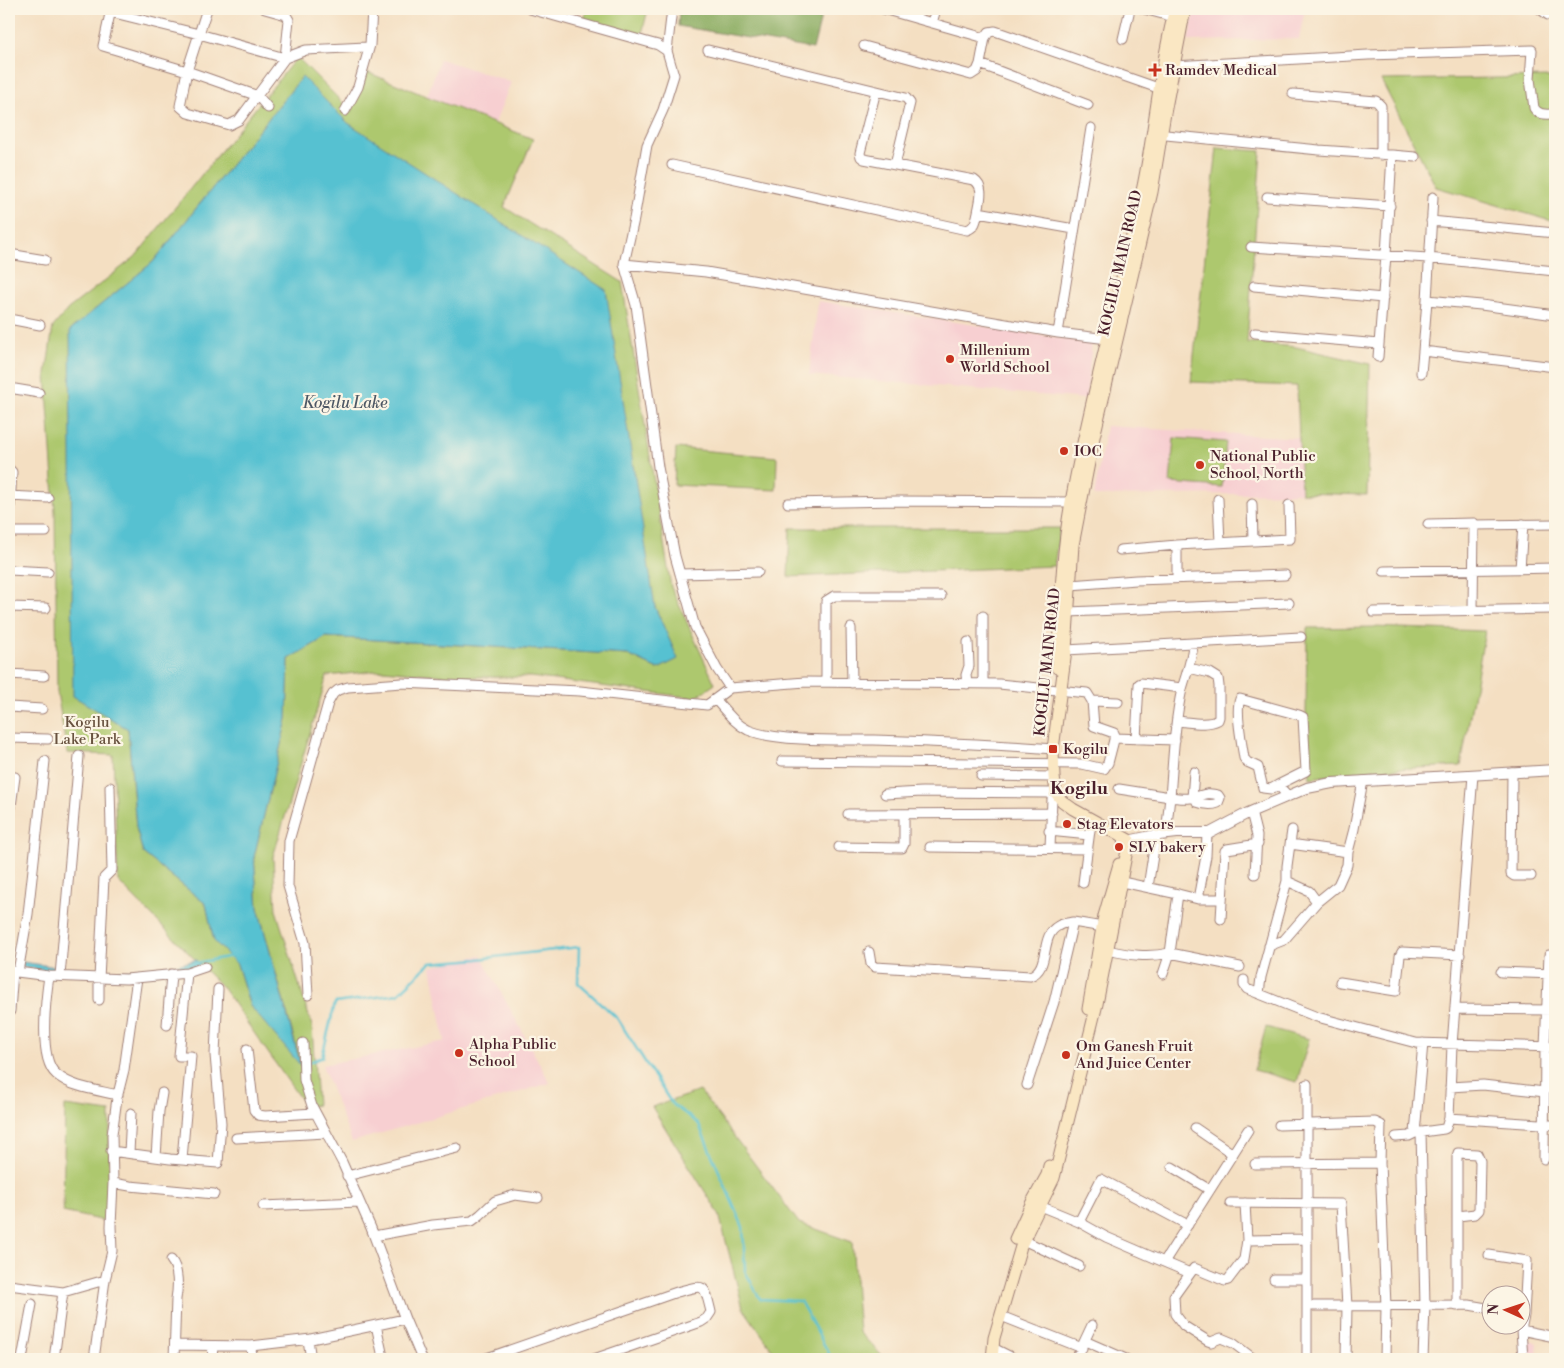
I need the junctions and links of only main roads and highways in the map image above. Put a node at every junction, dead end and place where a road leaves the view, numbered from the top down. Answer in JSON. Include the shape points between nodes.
{"nodes":[{"id":1,"x":1179,"y":13,"type":"edge"},
{"id":2,"x":1156,"y":134,"type":"junction"},
{"id":3,"x":1076,"y":503,"type":"junction"},
{"id":4,"x":1058,"y":690,"type":"junction"},
{"id":5,"x":1055,"y":795,"type":"junction"},
{"id":6,"x":1126,"y":841,"type":"junction"},
{"id":7,"x":1112,"y":906,"type":"junction"},
{"id":8,"x":1036,"y":1204,"type":"junction"},
{"id":9,"x":992,"y":1354,"type":"edge"},
{"id":10,"x":984,"y":1359,"type":"edge"}],
"edges":[{"from":1,"to":2,"type":"main road","name":"KOGILU MAIN ROAD","via":[[1174,66]]},
{"from":1,"to":2,"type":"main road","name":"KOGILU MAIN ROAD","via":[[1158,88]]},
{"from":2,"to":3,"type":"main road","name":"KOGILU MAIN ROAD","via":[[1087,426]]},
{"from":2,"to":3,"type":"main road","name":"KOGILU MAIN ROAD","via":[[1152,192]]},
{"from":3,"to":4,"type":"main road","name":"KOGILU MAIN ROAD","via":[[1066,650]]},
{"from":3,"to":4,"type":"main road","name":"KOGILU MAIN ROAD","via":[[1061,584]]},
{"from":4,"to":5,"type":"main road","name":"KOGILU MAIN ROAD","via":[[1051,749]]},
{"from":5,"to":6,"type":"main road","via":[[1072,809]]},
{"from":5,"to":6,"type":"main road","via":[[1065,808]]},
{"from":6,"to":7,"type":"main road"},
{"from":6,"to":7,"type":"main road","via":[[1122,882]]},
{"from":7,"to":8,"type":"main road","via":[[1103,927],[1089,1002],[1047,1175]]},
{"from":7,"to":8,"type":"main road","via":[[1108,950],[1097,1004],[1054,1178]]},
{"from":8,"to":9,"type":"main road"},
{"from":8,"to":10,"type":"main road","via":[[1015,1240],[987,1337]]}]}
